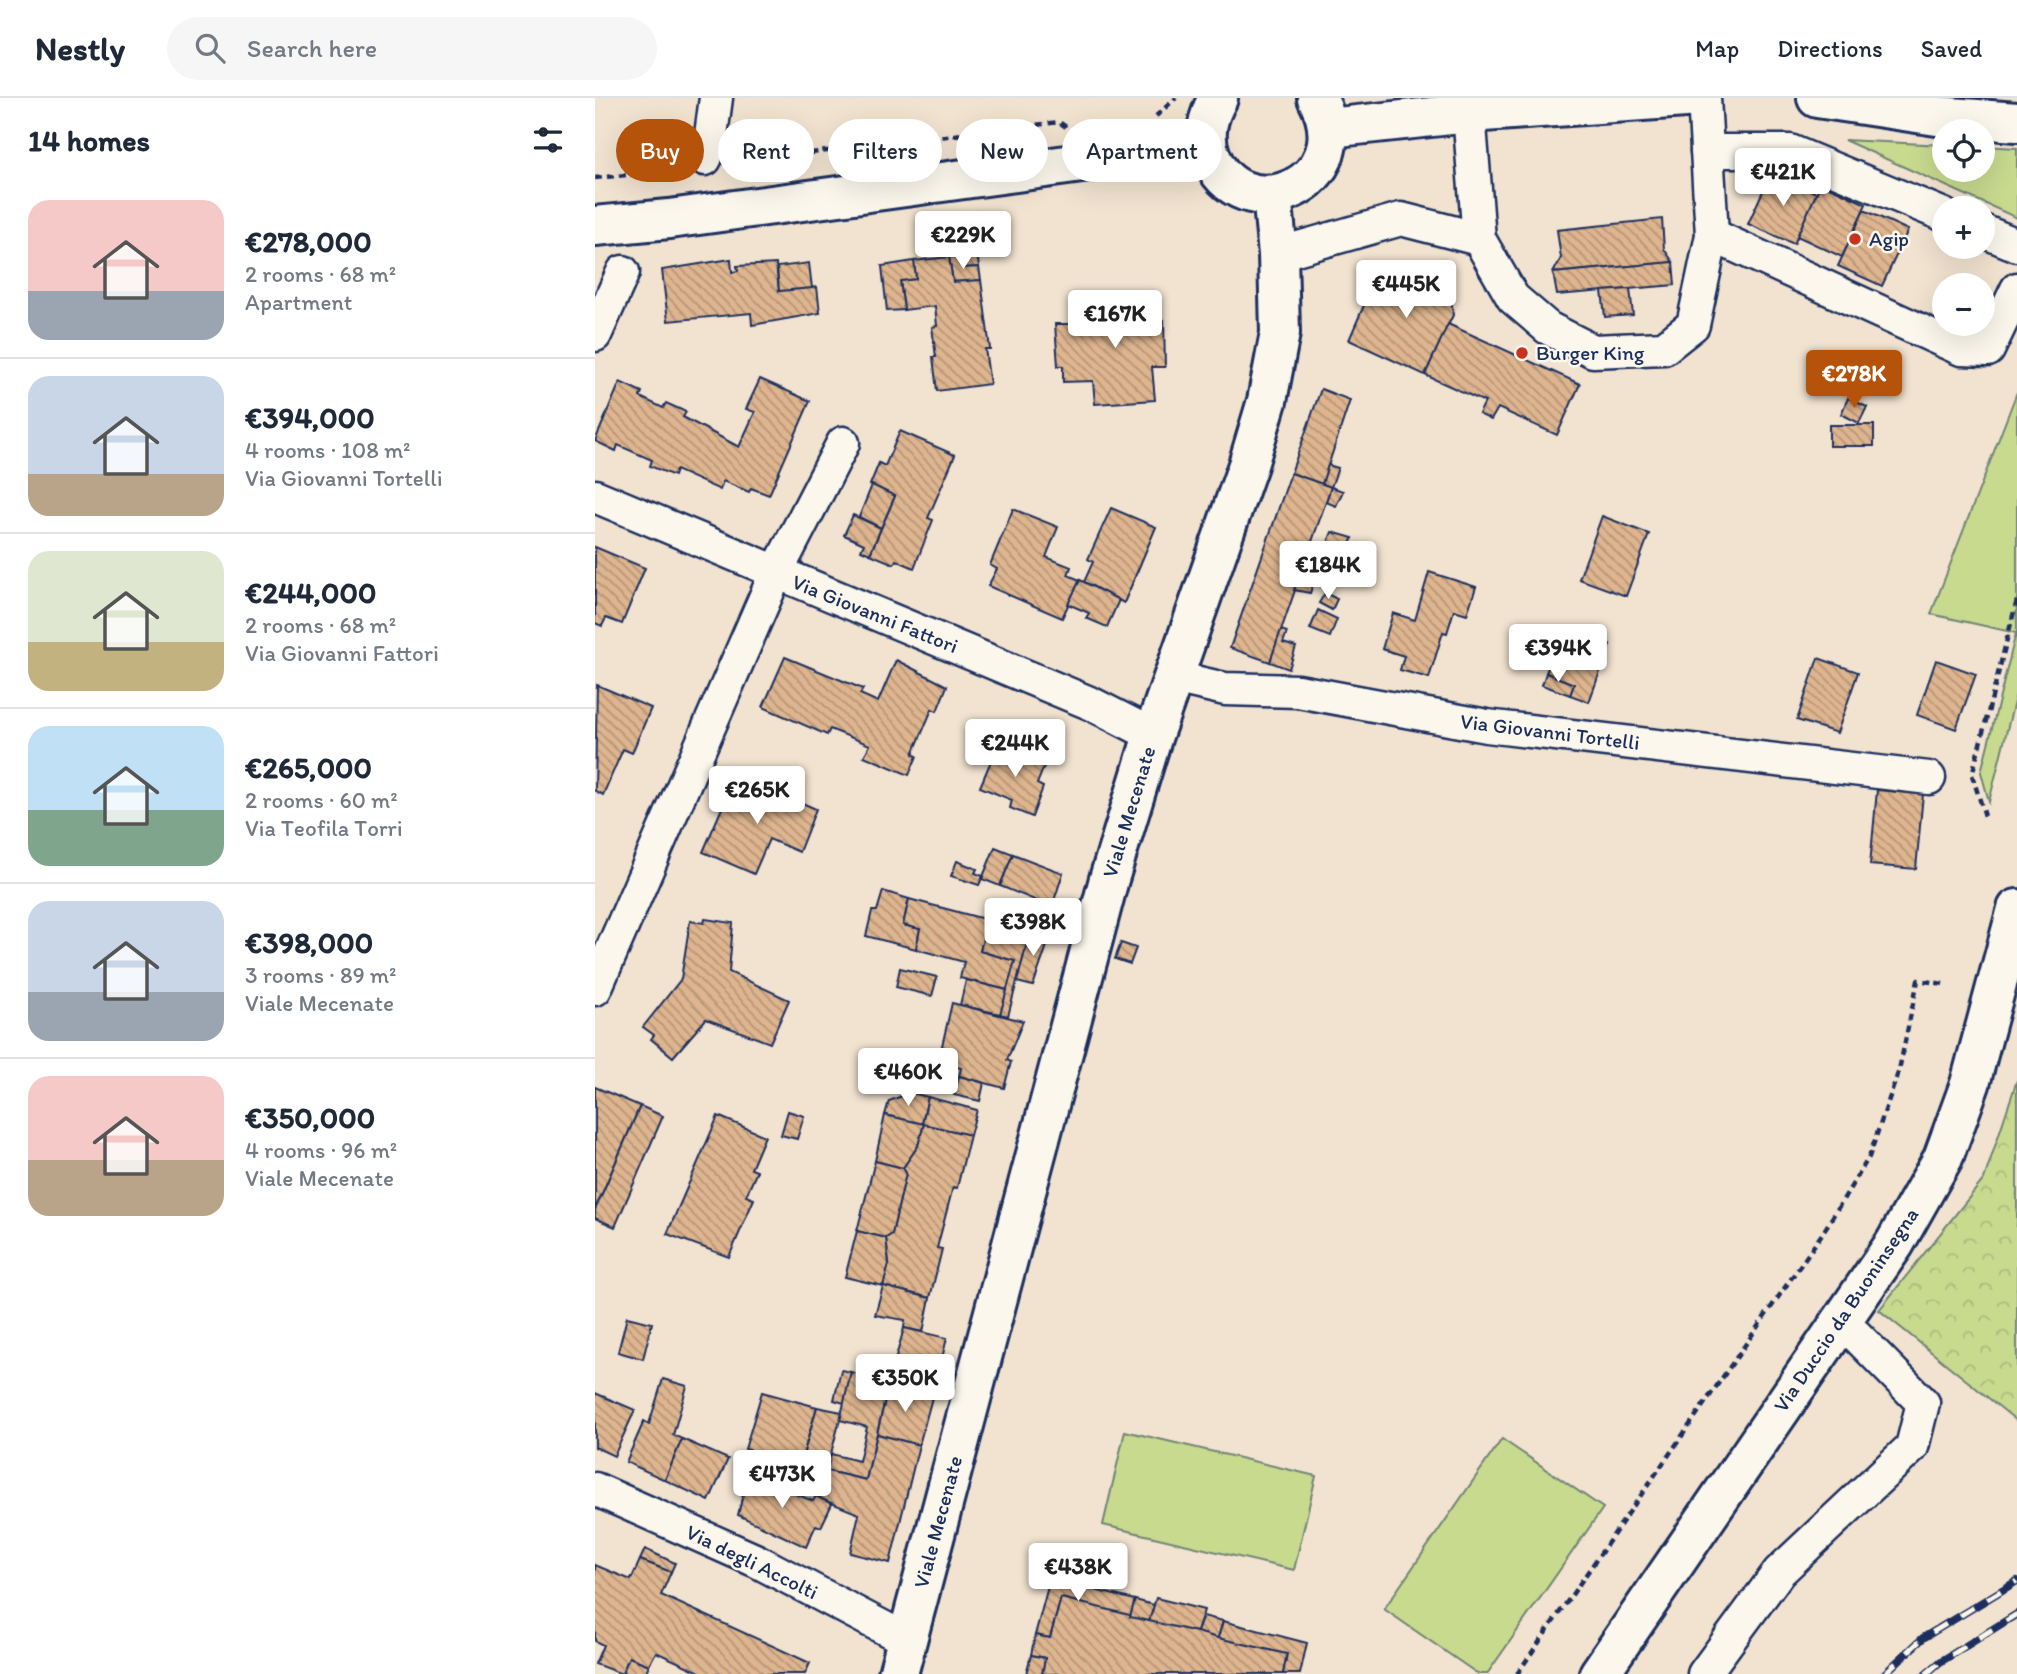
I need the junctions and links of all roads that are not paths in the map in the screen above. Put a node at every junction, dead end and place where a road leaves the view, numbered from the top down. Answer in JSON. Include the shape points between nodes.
{"nodes":[{"id":1,"x":716,"y":98,"type":"edge"},
{"id":2,"x":1218,"y":98,"type":"edge"},
{"id":3,"x":1686,"y":98,"type":"edge"},
{"id":4,"x":1704,"y":98,"type":"edge"},
{"id":5,"x":1817,"y":98,"type":"edge"},
{"id":6,"x":1877,"y":98,"type":"edge"},
{"id":7,"x":2017,"y":104,"type":"edge"},
{"id":8,"x":1323,"y":113,"type":"edge"},
{"id":9,"x":1469,"y":113,"type":"junction"},
{"id":10,"x":1209,"y":119,"type":"edge"},
{"id":11,"x":2017,"y":122,"type":"edge"},
{"id":12,"x":1707,"y":151,"type":"junction"},
{"id":13,"x":707,"y":163,"type":"road end"},
{"id":14,"x":1062,"y":166,"type":"edge"},
{"id":15,"x":1222,"y":173,"type":"edge"},
{"id":16,"x":1272,"y":195,"type":"junction"},
{"id":17,"x":1932,"y":210,"type":"edge"},
{"id":18,"x":595,"y":226,"type":"edge"},
{"id":19,"x":1711,"y":235,"type":"junction"},
{"id":20,"x":1995,"y":236,"type":"edge"},
{"id":21,"x":1479,"y":239,"type":"junction"},
{"id":22,"x":2017,"y":245,"type":"edge"},
{"id":23,"x":1278,"y":254,"type":"junction"},
{"id":24,"x":623,"y":272,"type":"dead end"},
{"id":25,"x":2017,"y":289,"type":"edge"},
{"id":26,"x":595,"y":335,"type":"edge"},
{"id":27,"x":843,"y":443,"type":"dead end"},
{"id":28,"x":595,"y":496,"type":"edge"},
{"id":29,"x":776,"y":573,"type":"junction"},
{"id":30,"x":1173,"y":677,"type":"junction"},
{"id":31,"x":1153,"y":735,"type":"junction"},
{"id":32,"x":1929,"y":778,"type":"dead end"},
{"id":33,"x":2017,"y":909,"type":"edge"},
{"id":34,"x":595,"y":989,"type":"edge"},
{"id":35,"x":1842,"y":1321,"type":"junction"},
{"id":36,"x":595,"y":1489,"type":"edge"},
{"id":37,"x":903,"y":1657,"type":"edge"},
{"id":38,"x":1599,"y":1674,"type":"edge"},
{"id":39,"x":1704,"y":1674,"type":"edge"}],
"edges":[{"from":1,"to":13,"type":"street"},
{"from":2,"to":10,"type":"main road"},
{"from":3,"to":9,"type":"main road"},
{"from":4,"to":12,"type":"street"},
{"from":5,"to":11,"type":"main road","via":[[1937,116]]},
{"from":6,"to":7,"type":"main road"},
{"from":8,"to":9,"type":"main road"},
{"from":8,"to":16,"type":"main road","via":[[1323,160],[1315,173],[1303,185]]},
{"from":9,"to":21,"type":"street"},
{"from":12,"to":17,"type":"street","via":[[1790,152]]},
{"from":12,"to":19,"type":"street"},
{"from":14,"to":18,"type":"main road"},
{"from":15,"to":16,"type":"main road","via":[[1254,194]]},
{"from":16,"to":23,"type":"main road","name":"Viale Mecenate"},
{"from":19,"to":21,"type":"street","via":[[1693,325],[1664,348],[1593,351],[1548,328],[1513,298]]},
{"from":19,"to":25,"type":"street","via":[[1961,349],[1988,350]]},
{"from":20,"to":22,"type":"street"},
{"from":21,"to":23,"type":"street","via":[[1401,219]]},
{"from":23,"to":30,"type":"main road","name":"Viale Mecenate","via":[[1280,332],[1267,401]]},
{"from":24,"to":26,"type":"street"},
{"from":27,"to":29,"type":"street"},
{"from":28,"to":29,"type":"street","name":"Via Giovanni Fattori"},
{"from":29,"to":31,"type":"street","name":"Via Giovanni Fattori","via":[[1092,704]]},
{"from":29,"to":34,"type":"street"},
{"from":30,"to":31,"type":"main road","name":"Viale Mecenate"},
{"from":30,"to":32,"type":"street","name":"Via Giovanni Tortelli","via":[[1225,689],[1298,691],[1487,726]]},
{"from":31,"to":37,"type":"main road","name":"Viale Mecenate","via":[[1109,879]]},
{"from":33,"to":35,"type":"main road","name":"Via Duccio da Buoninsegna","via":[[1970,1084],[1943,1158],[1895,1243]]},
{"from":35,"to":38,"type":"main road","name":"Via Duccio da Buoninsegna"},
{"from":35,"to":39,"type":"street","via":[[1923,1403],[1912,1447],[1779,1572]]},
{"from":36,"to":37,"type":"street","name":"Via degli Accolti","via":[[757,1561]]}]}
